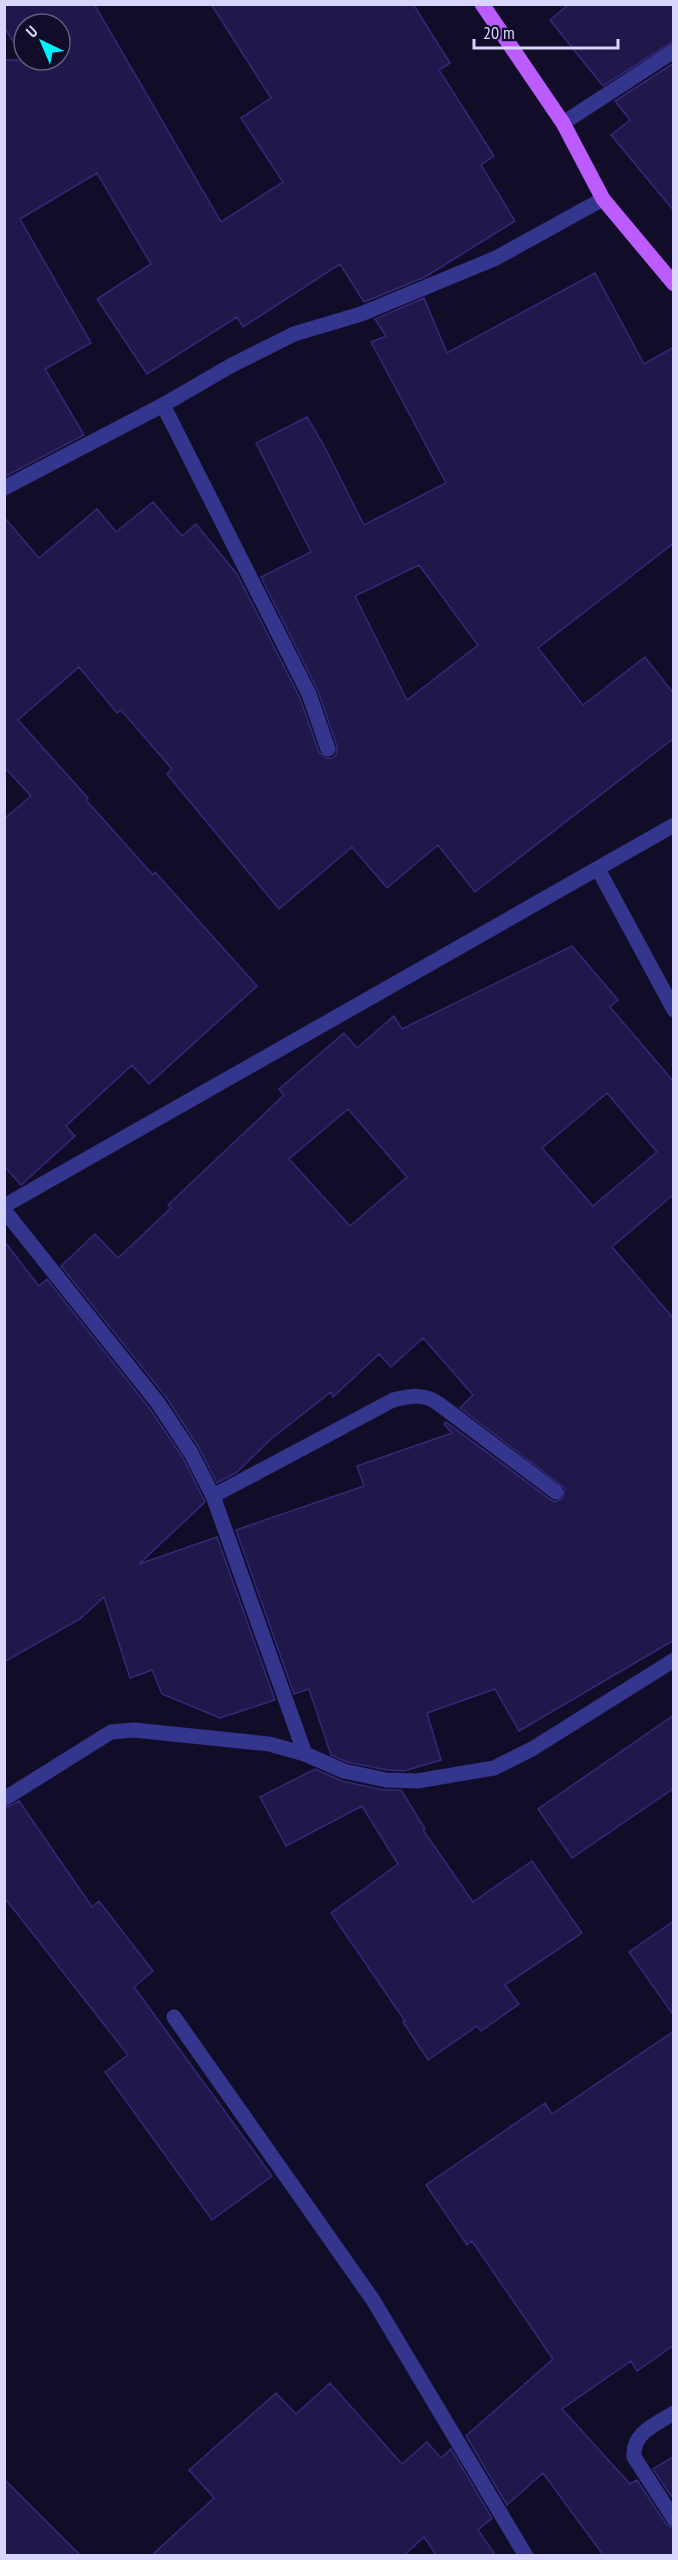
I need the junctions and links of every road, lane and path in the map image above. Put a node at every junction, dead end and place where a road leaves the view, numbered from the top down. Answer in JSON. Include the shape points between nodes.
{"nodes":[{"id":1,"x":482,"y":4,"type":"edge"},
{"id":2,"x":674,"y":51,"type":"edge"},
{"id":3,"x":563,"y":123,"type":"junction"},
{"id":4,"x":603,"y":199,"type":"junction"},
{"id":5,"x":674,"y":284,"type":"edge"},
{"id":6,"x":163,"y":405,"type":"junction"},
{"id":7,"x":4,"y":488,"type":"edge"},
{"id":8,"x":328,"y":749,"type":"dead end"},
{"id":9,"x":674,"y":825,"type":"edge"},
{"id":10,"x":598,"y":869,"type":"junction"},
{"id":11,"x":674,"y":1010,"type":"edge"},
{"id":12,"x":4,"y":1208,"type":"edge"},
{"id":13,"x":556,"y":1492,"type":"dead end"},
{"id":14,"x":213,"y":1496,"type":"junction"},
{"id":15,"x":674,"y":1660,"type":"edge"},
{"id":16,"x":305,"y":1754,"type":"junction"},
{"id":17,"x":4,"y":1799,"type":"edge"},
{"id":18,"x":174,"y":2017,"type":"dead end"},
{"id":19,"x":674,"y":2413,"type":"edge"},
{"id":20,"x":674,"y":2519,"type":"edge"},
{"id":21,"x":526,"y":2556,"type":"edge"}],
"edges":[{"from":1,"to":3,"type":"main road"},
{"from":2,"to":3,"type":"street"},
{"from":3,"to":4,"type":"main road"},
{"from":4,"to":5,"type":"main road"},
{"from":4,"to":6,"type":"street","via":[[496,258],[361,314],[294,334]]},
{"from":6,"to":7,"type":"street"},
{"from":6,"to":8,"type":"street","via":[[309,694]]},
{"from":9,"to":10,"type":"street"},
{"from":10,"to":11,"type":"street"},
{"from":10,"to":12,"type":"street"},
{"from":12,"to":14,"type":"street","via":[[180,1434]]},
{"from":13,"to":14,"type":"street","via":[[429,1397],[418,1396],[393,1400]]},
{"from":14,"to":16,"type":"street"},
{"from":15,"to":16,"type":"street","via":[[532,1749],[494,1768],[417,1781],[386,1780],[344,1772]]},
{"from":16,"to":17,"type":"street","via":[[269,1744],[134,1730],[111,1732]]},
{"from":18,"to":21,"type":"street","via":[[373,2300]]},
{"from":19,"to":20,"type":"street","via":[[639,2436],[633,2446],[634,2457]]}]}
